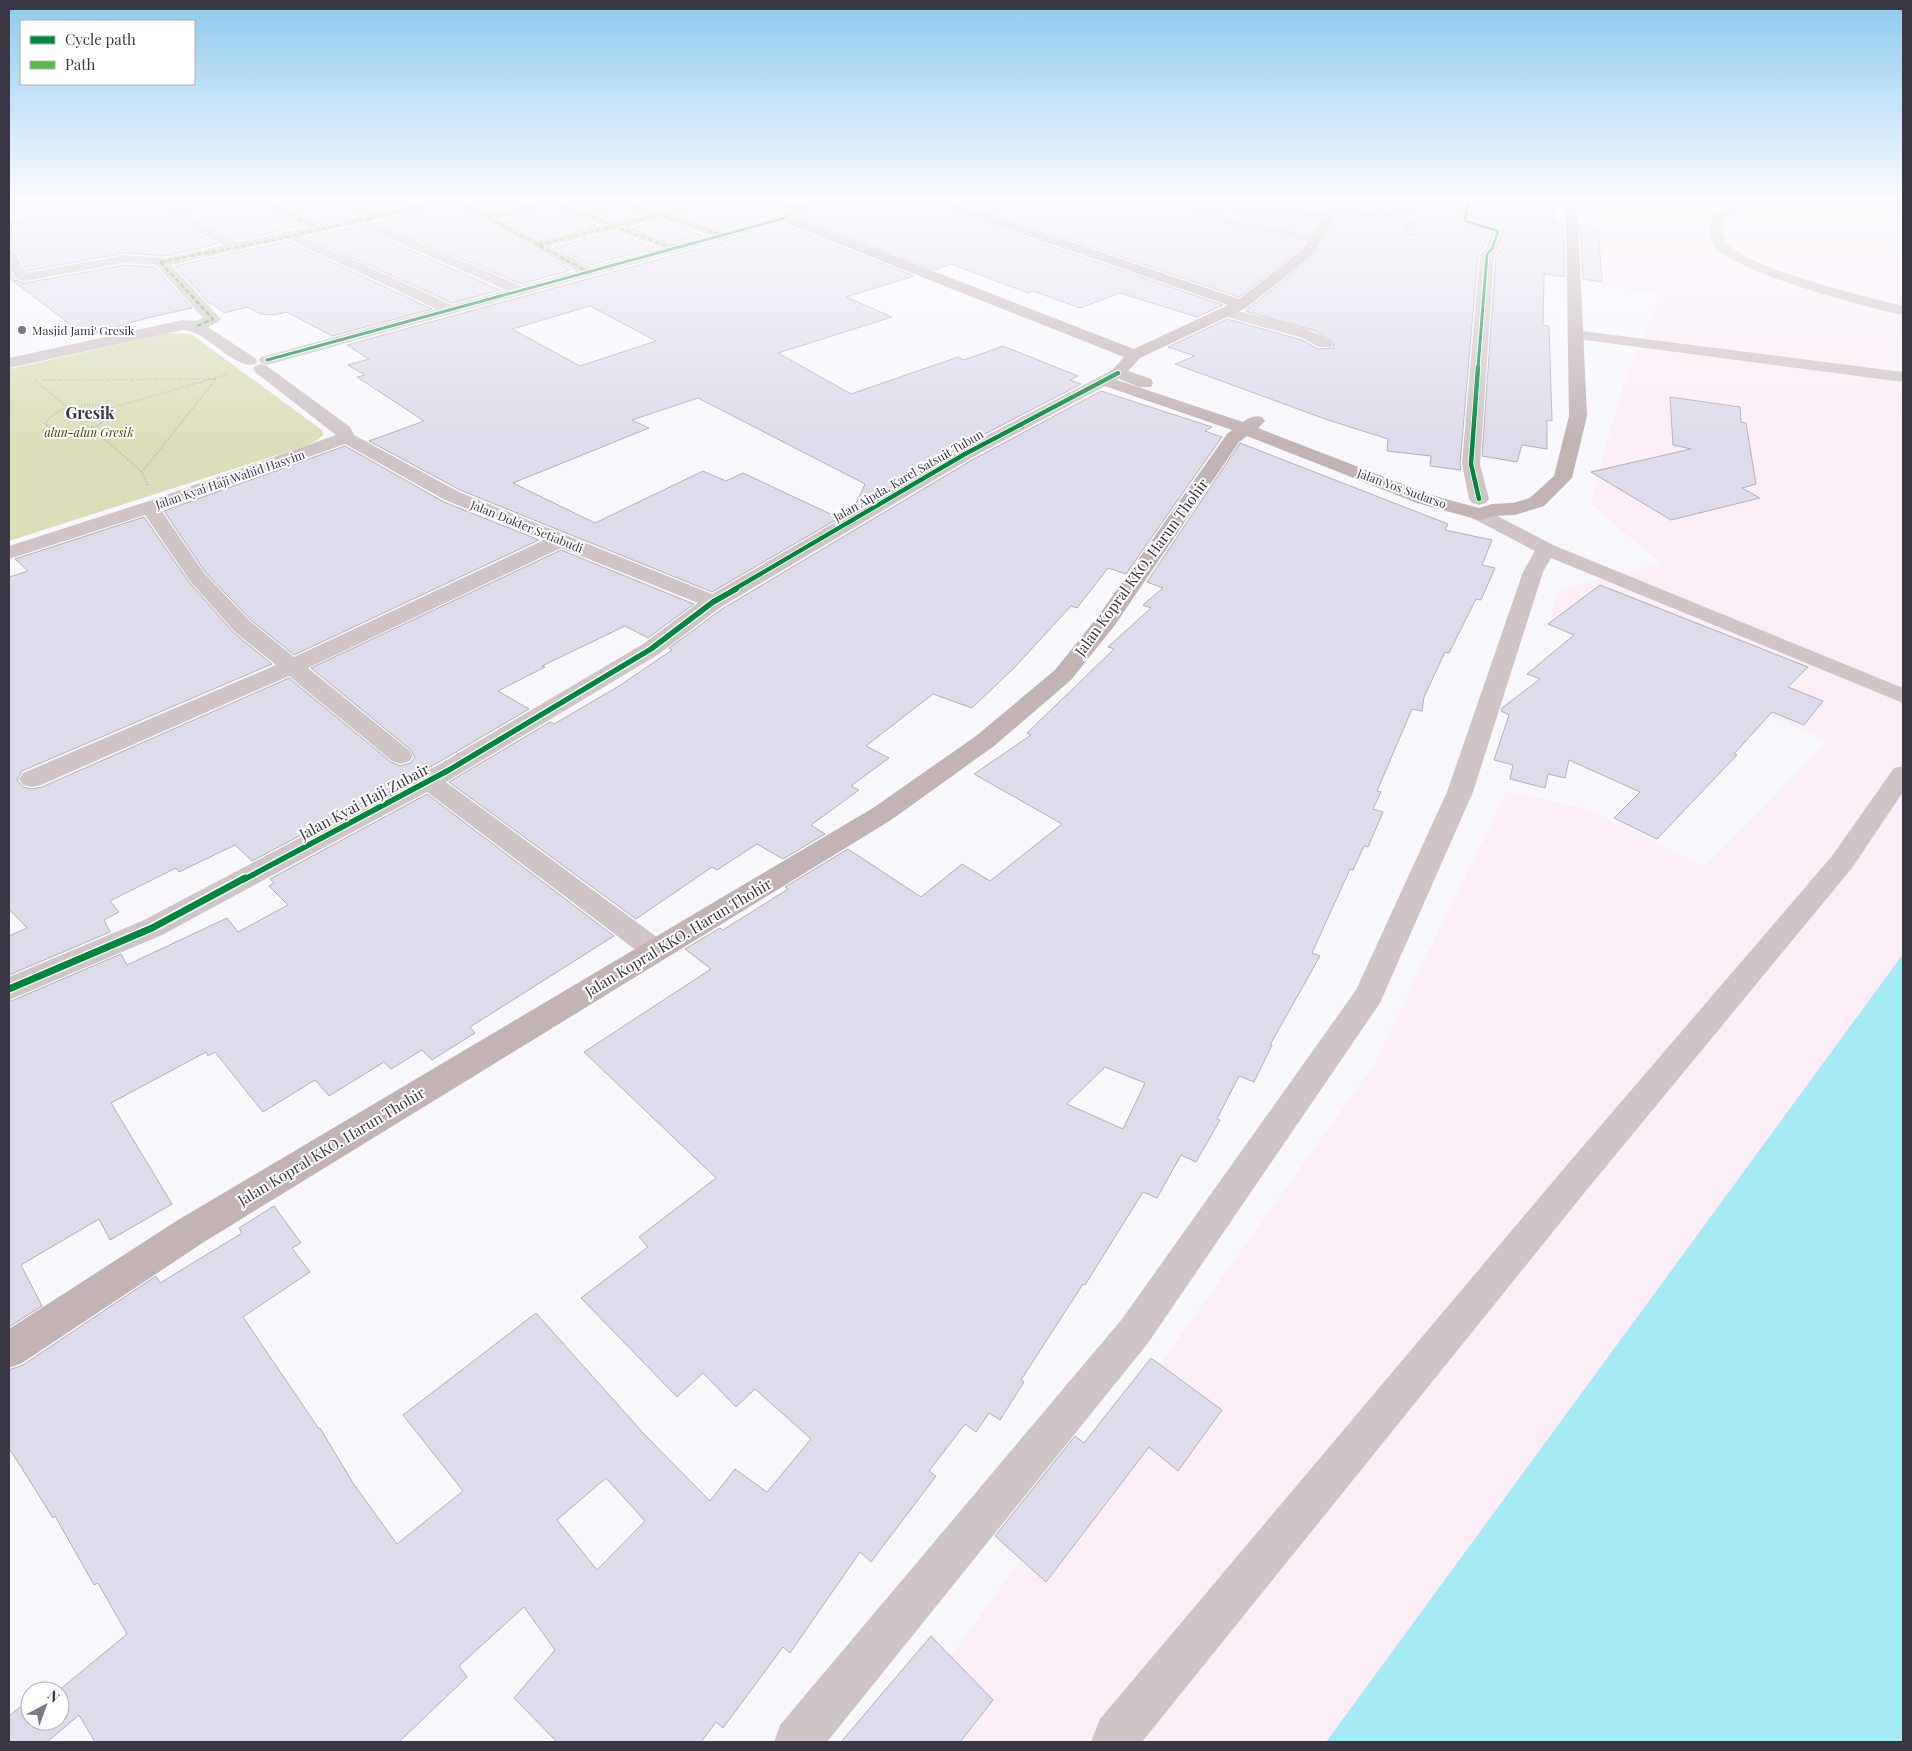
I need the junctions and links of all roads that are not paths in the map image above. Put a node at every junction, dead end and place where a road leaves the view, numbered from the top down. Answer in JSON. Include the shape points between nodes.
{"nodes":[{"id":1,"x":176,"y":280,"type":"edge"},
{"id":2,"x":386,"y":280,"type":"edge"},
{"id":3,"x":494,"y":280,"type":"edge"},
{"id":4,"x":555,"y":280,"type":"edge"},
{"id":5,"x":942,"y":280,"type":"edge"},
{"id":6,"x":1168,"y":280,"type":"edge"},
{"id":7,"x":1273,"y":280,"type":"edge"},
{"id":8,"x":1485,"y":280,"type":"edge"},
{"id":9,"x":1573,"y":280,"type":"edge"},
{"id":10,"x":1795,"y":280,"type":"edge"},
{"id":11,"x":518,"y":290,"type":"junction"},
{"id":12,"x":1241,"y":305,"type":"junction"},
{"id":13,"x":450,"y":309,"type":"junction"},
{"id":14,"x":1903,"y":311,"type":"edge"},
{"id":15,"x":1225,"y":312,"type":"junction"},
{"id":16,"x":196,"y":326,"type":"junction"},
{"id":17,"x":1574,"y":335,"type":"junction"},
{"id":18,"x":1326,"y":344,"type":"dead end"},
{"id":19,"x":1134,"y":355,"type":"junction"},
{"id":20,"x":9,"y":363,"type":"edge"},
{"id":21,"x":255,"y":365,"type":"junction"},
{"id":22,"x":1112,"y":377,"type":"junction"},
{"id":23,"x":1903,"y":377,"type":"edge"},
{"id":24,"x":1251,"y":425,"type":"junction"},
{"id":25,"x":346,"y":438,"type":"junction"},
{"id":26,"x":152,"y":506,"type":"junction"},
{"id":27,"x":1483,"y":508,"type":"junction"},
{"id":28,"x":561,"y":540,"type":"junction"},
{"id":29,"x":1546,"y":549,"type":"junction"},
{"id":30,"x":9,"y":553,"type":"edge"},
{"id":31,"x":713,"y":602,"type":"junction"},
{"id":32,"x":292,"y":667,"type":"junction"},
{"id":33,"x":1903,"y":696,"type":"edge"},
{"id":34,"x":401,"y":756,"type":"dead end"},
{"id":35,"x":1903,"y":774,"type":"edge"},
{"id":36,"x":32,"y":779,"type":"dead end"},
{"id":37,"x":428,"y":782,"type":"junction"},
{"id":38,"x":655,"y":950,"type":"junction"},
{"id":39,"x":9,"y":989,"type":"edge"},
{"id":40,"x":9,"y":1350,"type":"edge"},
{"id":41,"x":797,"y":1742,"type":"edge"},
{"id":42,"x":1114,"y":1742,"type":"edge"}],
"edges":[{"from":1,"to":16,"type":"street","via":[[213,319]]},
{"from":2,"to":13,"type":"street"},
{"from":3,"to":11,"type":"street"},
{"from":4,"to":11,"type":"street"},
{"from":5,"to":19,"type":"main road"},
{"from":6,"to":12,"type":"main road"},
{"from":7,"to":12,"type":"main road"},
{"from":8,"to":27,"type":"street","via":[[1471,464]]},
{"from":9,"to":17,"type":"main road","name":"Jalan Yos Sudarso"},
{"from":10,"to":14,"type":"street"},
{"from":11,"to":13,"type":"street"},
{"from":12,"to":15,"type":"main road"},
{"from":13,"to":21,"type":"street"},
{"from":15,"to":18,"type":"street"},
{"from":15,"to":19,"type":"main road"},
{"from":16,"to":20,"type":"street","via":[[174,326]]},
{"from":16,"to":21,"type":"street"},
{"from":17,"to":23,"type":"street"},
{"from":17,"to":27,"type":"main road","name":"Jalan Yos Sudarso","via":[[1578,416],[1562,478],[1537,502],[1515,509]]},
{"from":19,"to":22,"type":"main road"},
{"from":21,"to":25,"type":"street","via":[[344,431]]},
{"from":22,"to":24,"type":"main road","name":"Jalan Yos Sudarso"},
{"from":22,"to":31,"type":"street","name":"Jalan Aipda. Karel Satsuit Tubun","via":[[965,454]]},
{"from":24,"to":27,"type":"main road","name":"Jalan Yos Sudarso","via":[[1424,499]]},
{"from":24,"to":38,"type":"main road","name":"Jalan Kopral KKO. Harun Thohir","via":[[1233,438],[1107,620],[1063,674],[985,741],[882,814]]},
{"from":25,"to":26,"type":"street","name":"Jalan Kyai Haji Wahid Hasyim"},
{"from":25,"to":28,"type":"street","name":"Jalan Dokter Setiabudi","via":[[452,496]]},
{"from":26,"to":30,"type":"street","name":"Jalan Kyai Haji Wahid Hasyim"},
{"from":26,"to":32,"type":"street","via":[[198,577],[243,627]]},
{"from":27,"to":29,"type":"street"},
{"from":28,"to":31,"type":"street","name":"Jalan Dokter Setiabudi"},
{"from":28,"to":32,"type":"street"},
{"from":29,"to":33,"type":"street"},
{"from":29,"to":41,"type":"street","via":[[1533,572],[1460,792],[1369,995],[1135,1331]]},
{"from":31,"to":37,"type":"street","name":"Jalan Kyai Haji Zubair","via":[[651,648]]},
{"from":32,"to":34,"type":"street"},
{"from":32,"to":36,"type":"street"},
{"from":35,"to":42,"type":"street","via":[[1842,862],[1554,1205]]},
{"from":37,"to":38,"type":"street"},
{"from":37,"to":39,"type":"street","name":"Jalan Kyai Haji Zubair","via":[[152,928]]},
{"from":38,"to":40,"type":"main road","name":"Jalan Kopral KKO. Harun Thohir","via":[[190,1231]]}]}
